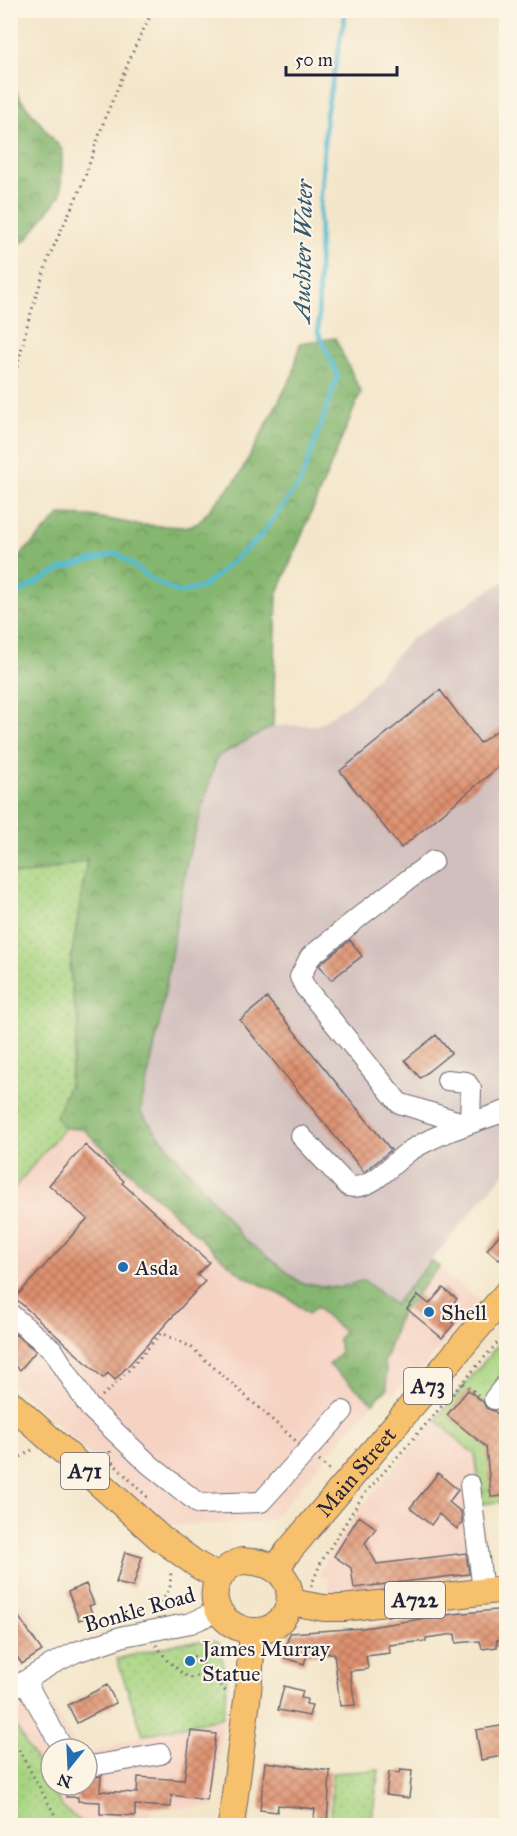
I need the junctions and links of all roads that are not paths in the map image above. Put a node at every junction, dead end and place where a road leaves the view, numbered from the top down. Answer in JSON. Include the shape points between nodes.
{"nodes":[{"id":1,"x":433,"y":861,"type":"dead end"},
{"id":2,"x":447,"y":1080,"type":"dead end"},
{"id":3,"x":507,"y":1111,"type":"edge"},
{"id":4,"x":468,"y":1123,"type":"junction"},
{"id":5,"x":301,"y":1136,"type":"dead end"},
{"id":6,"x":507,"y":1294,"type":"edge"},
{"id":7,"x":10,"y":1314,"type":"edge"},
{"id":8,"x":507,"y":1384,"type":"edge"},
{"id":9,"x":494,"y":1399,"type":"dead end"},
{"id":10,"x":10,"y":1403,"type":"edge"},
{"id":11,"x":343,"y":1411,"type":"dead end"},
{"id":12,"x":470,"y":1485,"type":"dead end"},
{"id":13,"x":276,"y":1569,"type":"junction"},
{"id":14,"x":219,"y":1577,"type":"junction"},
{"id":15,"x":495,"y":1590,"type":"edge"},
{"id":16,"x":297,"y":1603,"type":"junction"},
{"id":17,"x":218,"y":1611,"type":"junction"},
{"id":18,"x":253,"y":1631,"type":"junction"},
{"id":19,"x":18,"y":1686,"type":"edge"},
{"id":20,"x":54,"y":1737,"type":"edge"},
{"id":21,"x":161,"y":1754,"type":"dead end"},
{"id":22,"x":99,"y":1765,"type":"edge"},
{"id":23,"x":231,"y":1826,"type":"edge"}],
"edges":[{"from":1,"to":4,"type":"street","via":[[310,957],[300,977],[399,1103]]},
{"from":2,"to":4,"type":"street","via":[[466,1082],[471,1089]]},
{"from":3,"to":4,"type":"street"},
{"from":4,"to":5,"type":"street","via":[[410,1151],[357,1188],[348,1186]]},
{"from":6,"to":13,"type":"main road","name":"Main Street","number":"A73"},
{"from":7,"to":11,"type":"street","via":[[53,1350],[89,1407],[150,1465],[199,1504],[261,1502]]},
{"from":8,"to":9,"type":"street"},
{"from":10,"to":14,"type":"main road","number":"A71","via":[[160,1538]]},
{"from":12,"to":15,"type":"street"},
{"from":13,"to":14,"type":"main road","via":[[265,1563],[242,1561],[233,1563]]},
{"from":13,"to":16,"type":"main road","via":[[287,1580]]},
{"from":14,"to":17,"type":"main road","via":[[215,1590]]},
{"from":15,"to":16,"type":"main road","number":"A722","via":[[343,1608]]},
{"from":16,"to":18,"type":"main road","via":[[274,1627]]},
{"from":17,"to":18,"type":"main road","via":[[233,1625]]},
{"from":17,"to":19,"type":"street","name":"Bonkle Road","via":[[191,1623],[100,1643],[52,1664]]},
{"from":18,"to":23,"type":"main road"},
{"from":19,"to":20,"type":"street"},
{"from":21,"to":22,"type":"street"}]}
